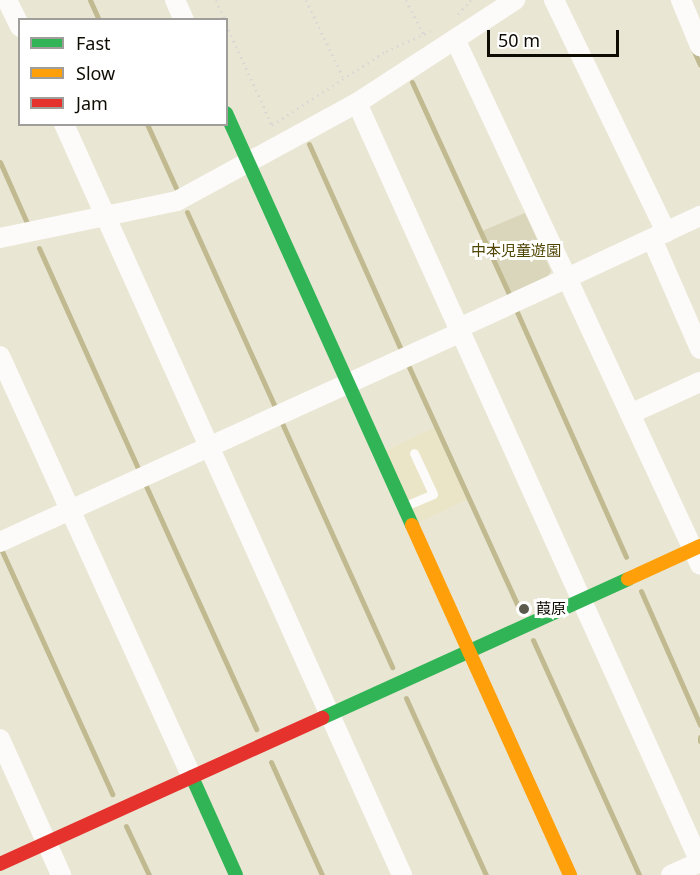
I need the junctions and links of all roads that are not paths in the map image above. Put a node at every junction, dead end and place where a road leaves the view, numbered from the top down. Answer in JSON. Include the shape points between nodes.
{"nodes":[{"id":1,"x":7,"y":0,"type":"edge"},
{"id":2,"x":175,"y":0,"type":"edge"},
{"id":3,"x":515,"y":0,"type":"edge"},
{"id":4,"x":554,"y":0,"type":"edge"},
{"id":5,"x":681,"y":0,"type":"edge"},
{"id":6,"x":183,"y":18,"type":"edge"},
{"id":7,"x":18,"y":23,"type":"edge"},
{"id":8,"x":450,"y":29,"type":"junction"},
{"id":9,"x":700,"y":46,"type":"edge"},
{"id":10,"x":357,"y":103,"type":"junction"},
{"id":11,"x":228,"y":117,"type":"edge"},
{"id":12,"x":65,"y":126,"type":"edge"},
{"id":13,"x":248,"y":161,"type":"junction"},
{"id":14,"x":105,"y":216,"type":"junction"},
{"id":15,"x":700,"y":216,"type":"edge"},
{"id":16,"x":659,"y":235,"type":"junction"},
{"id":17,"x":0,"y":238,"type":"edge"},
{"id":18,"x":567,"y":278,"type":"junction"},
{"id":19,"x":460,"y":330,"type":"junction"},
{"id":20,"x":700,"y":349,"type":"edge"},
{"id":21,"x":0,"y":356,"type":"edge"},
{"id":22,"x":700,"y":382,"type":"edge"},
{"id":23,"x":348,"y":383,"type":"junction"},
{"id":24,"x":630,"y":414,"type":"junction"},
{"id":25,"x":209,"y":447,"type":"junction"},
{"id":26,"x":414,"y":453,"type":"dead end"},
{"id":27,"x":404,"y":507,"type":"junction"},
{"id":28,"x":70,"y":510,"type":"junction"},
{"id":29,"x":0,"y":542,"type":"edge"},
{"id":30,"x":698,"y":553,"type":"edge"},
{"id":31,"x":582,"y":599,"type":"junction"},
{"id":32,"x":469,"y":651,"type":"junction"},
{"id":33,"x":330,"y":714,"type":"junction"},
{"id":34,"x":0,"y":740,"type":"edge"},
{"id":35,"x":192,"y":777,"type":"junction"},
{"id":36,"x":47,"y":843,"type":"junction"},
{"id":37,"x":700,"y":862,"type":"edge"},
{"id":38,"x":0,"y":864,"type":"edge"},
{"id":39,"x":61,"y":875,"type":"edge"},
{"id":40,"x":236,"y":875,"type":"edge"},
{"id":41,"x":402,"y":875,"type":"edge"},
{"id":42,"x":570,"y":875,"type":"edge"},
{"id":43,"x":671,"y":875,"type":"edge"}],
"edges":[{"from":1,"to":7,"type":"street"},
{"from":2,"to":6,"type":"street"},
{"from":3,"to":8,"type":"street"},
{"from":4,"to":16,"type":"street"},
{"from":5,"to":9,"type":"street"},
{"from":8,"to":10,"type":"street"},
{"from":8,"to":18,"type":"street"},
{"from":10,"to":13,"type":"street"},
{"from":10,"to":19,"type":"street"},
{"from":11,"to":13,"type":"street"},
{"from":12,"to":14,"type":"street"},
{"from":13,"to":14,"type":"street","via":[[177,201]]},
{"from":13,"to":23,"type":"street"},
{"from":14,"to":17,"type":"street"},
{"from":14,"to":25,"type":"street"},
{"from":15,"to":16,"type":"street"},
{"from":16,"to":18,"type":"street"},
{"from":16,"to":20,"type":"street"},
{"from":18,"to":19,"type":"street"},
{"from":18,"to":24,"type":"street"},
{"from":19,"to":23,"type":"street"},
{"from":19,"to":31,"type":"street"},
{"from":21,"to":28,"type":"street"},
{"from":22,"to":24,"type":"street"},
{"from":23,"to":25,"type":"street"},
{"from":23,"to":27,"type":"street"},
{"from":24,"to":30,"type":"street"},
{"from":25,"to":28,"type":"street"},
{"from":25,"to":33,"type":"street"},
{"from":26,"to":27,"type":"lane","via":[[433,494]]},
{"from":27,"to":32,"type":"street"},
{"from":28,"to":29,"type":"street"},
{"from":28,"to":35,"type":"street"},
{"from":30,"to":31,"type":"street"},
{"from":31,"to":32,"type":"street"},
{"from":31,"to":37,"type":"street"},
{"from":32,"to":33,"type":"street"},
{"from":32,"to":42,"type":"street"},
{"from":33,"to":35,"type":"street"},
{"from":33,"to":41,"type":"street"},
{"from":34,"to":36,"type":"street"},
{"from":35,"to":36,"type":"street"},
{"from":35,"to":40,"type":"street"},
{"from":36,"to":38,"type":"street"},
{"from":36,"to":39,"type":"street"},
{"from":37,"to":43,"type":"street"}]}
